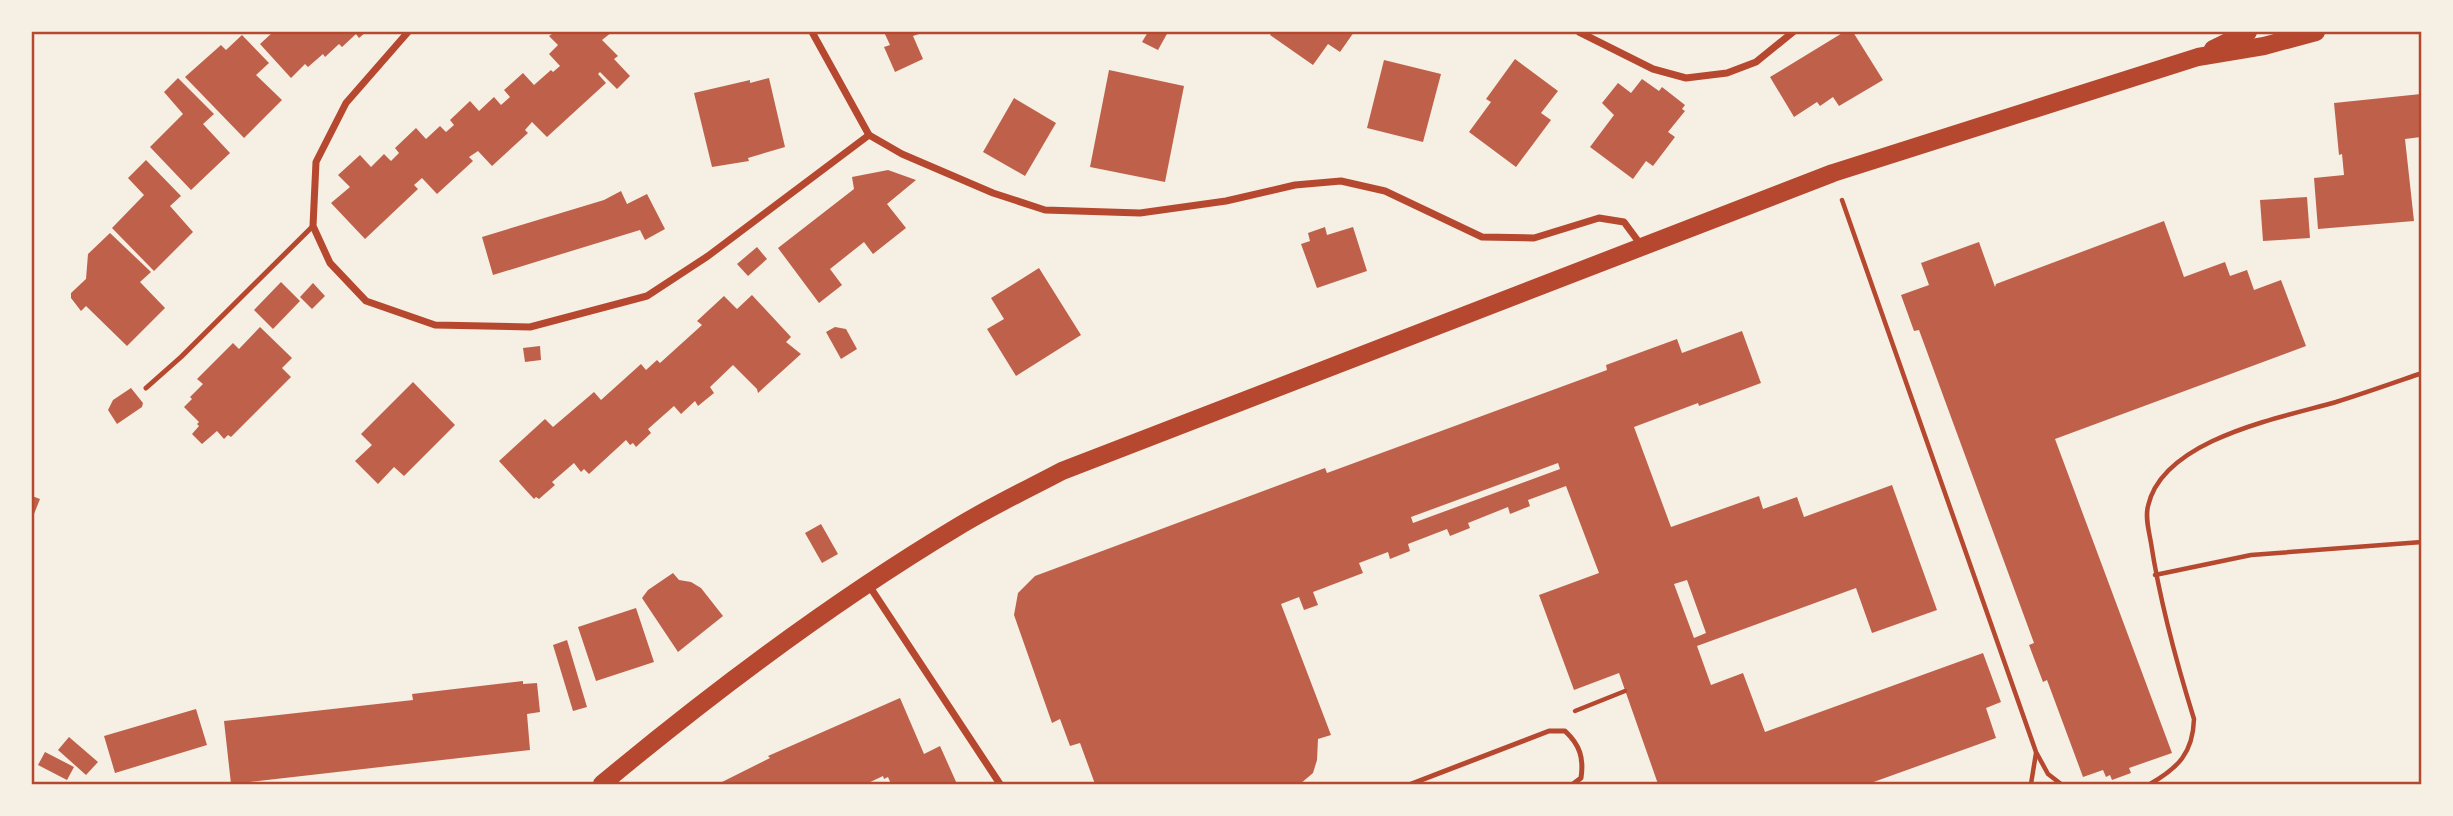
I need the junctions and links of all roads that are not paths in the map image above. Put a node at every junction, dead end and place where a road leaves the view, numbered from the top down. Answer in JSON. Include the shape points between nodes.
{"nodes":[{"id":1,"x":408,"y":32,"type":"edge"},
{"id":2,"x":812,"y":32,"type":"edge"},
{"id":3,"x":1579,"y":32,"type":"edge"},
{"id":4,"x":1793,"y":32,"type":"edge"},
{"id":5,"x":2248,"y":32,"type":"edge"},
{"id":6,"x":2316,"y":32,"type":"edge"},
{"id":7,"x":2197,"y":57,"type":"junction"},
{"id":8,"x":869,"y":135,"type":"junction"},
{"id":9,"x":313,"y":226,"type":"junction"},
{"id":10,"x":1641,"y":246,"type":"junction"},
{"id":11,"x":146,"y":388,"type":"dead end"},
{"id":12,"x":868,"y":584,"type":"junction"},
{"id":13,"x":1433,"y":777,"type":"junction"},
{"id":14,"x":603,"y":785,"type":"edge"},
{"id":15,"x":1000,"y":785,"type":"edge"},
{"id":16,"x":1411,"y":785,"type":"edge"},
{"id":17,"x":1436,"y":785,"type":"edge"},
{"id":18,"x":1573,"y":785,"type":"edge"}],
"edges":[{"from":1,"to":9,"type":"street","via":[[346,103],[316,162]]},
{"from":2,"to":8,"type":"street"},
{"from":3,"to":4,"type":"street","via":[[1653,69],[1686,78],[1727,73],[1756,62]]},
{"from":5,"to":7,"type":"main road"},
{"from":6,"to":7,"type":"main road"},
{"from":7,"to":10,"type":"main road","via":[[1833,173]]},
{"from":8,"to":9,"type":"street","via":[[647,296],[530,327],[435,325],[366,302],[330,263]]},
{"from":8,"to":10,"type":"street","via":[[993,193],[1045,210],[1140,214],[1295,185],[1341,181],[1385,191],[1482,237],[1534,238],[1600,218],[1624,222]]},
{"from":9,"to":11,"type":"lane"},
{"from":10,"to":12,"type":"main road","via":[[1062,471],[960,525]]},
{"from":12,"to":14,"type":"main road","via":[[762,656]]},
{"from":12,"to":15,"type":"street"},
{"from":13,"to":16,"type":"lane"},
{"from":13,"to":17,"type":"lane"},
{"from":13,"to":18,"type":"lane","via":[[1549,731],[1565,731],[1577,742],[1584,763],[1581,778]]}]}
